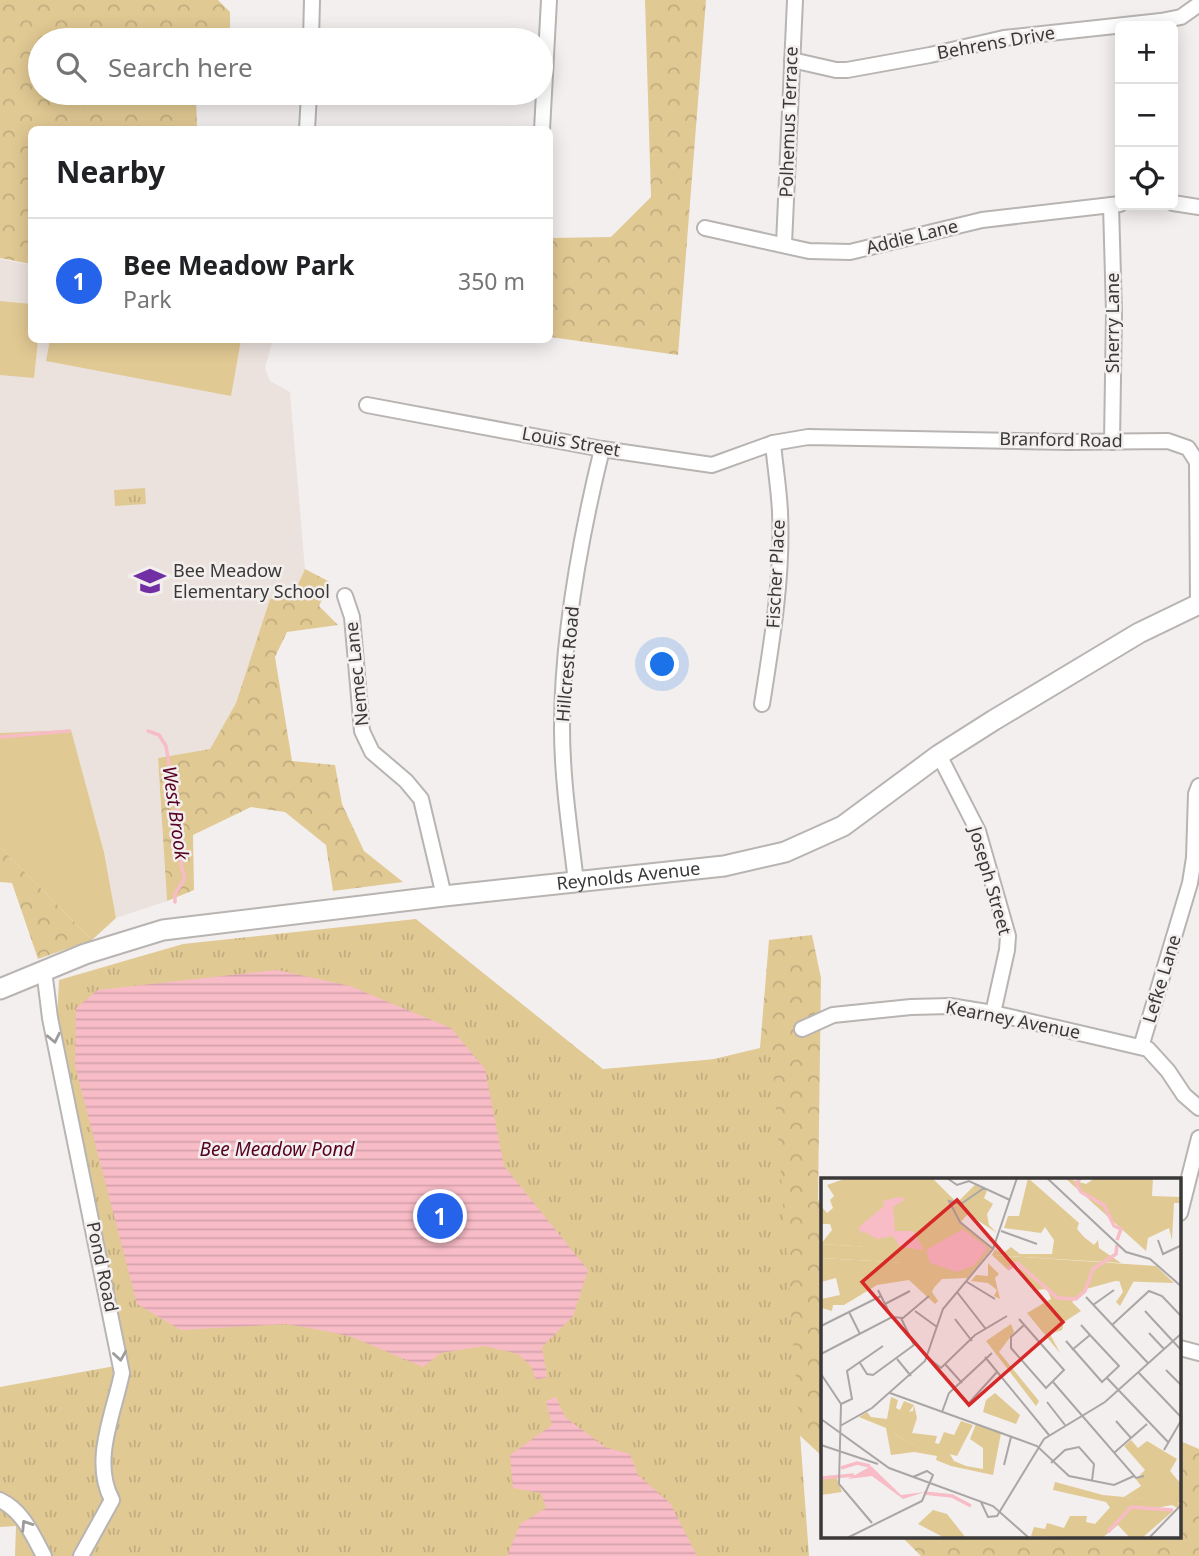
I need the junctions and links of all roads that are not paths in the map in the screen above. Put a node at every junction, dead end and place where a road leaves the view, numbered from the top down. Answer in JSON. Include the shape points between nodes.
{"nodes":[{"id":1,"x":312,"y":0,"type":"edge"},
{"id":2,"x":550,"y":0,"type":"edge"},
{"id":3,"x":795,"y":0,"type":"edge"},
{"id":4,"x":1198,"y":5,"type":"edge"},
{"id":5,"x":311,"y":28,"type":"edge"},
{"id":6,"x":548,"y":28,"type":"edge"},
{"id":7,"x":792,"y":60,"type":"junction"},
{"id":8,"x":308,"y":105,"type":"edge"},
{"id":9,"x":544,"y":105,"type":"edge"},
{"id":10,"x":307,"y":126,"type":"edge"},
{"id":11,"x":542,"y":126,"type":"edge"},
{"id":12,"x":1178,"y":204,"type":"edge"},
{"id":13,"x":1115,"y":205,"type":"edge"},
{"id":14,"x":1199,"y":207,"type":"edge"},
{"id":15,"x":1116,"y":210,"type":"edge"},
{"id":16,"x":705,"y":228,"type":"dead end"},
{"id":17,"x":783,"y":244,"type":"junction"},
{"id":18,"x":367,"y":405,"type":"dead end"},
{"id":19,"x":1112,"y":442,"type":"junction"},
{"id":20,"x":773,"y":443,"type":"junction"},
{"id":21,"x":602,"y":449,"type":"junction"},
{"id":22,"x":345,"y":596,"type":"dead end"},
{"id":23,"x":1199,"y":604,"type":"edge"},
{"id":24,"x":762,"y":704,"type":"dead end"},
{"id":25,"x":939,"y":755,"type":"junction"},
{"id":26,"x":1199,"y":786,"type":"edge"},
{"id":27,"x":576,"y":882,"type":"junction"},
{"id":28,"x":444,"y":896,"type":"junction"},
{"id":29,"x":44,"y":970,"type":"junction"},
{"id":30,"x":0,"y":989,"type":"edge"},
{"id":31,"x":993,"y":1013,"type":"junction"},
{"id":32,"x":802,"y":1029,"type":"dead end"},
{"id":33,"x":1142,"y":1047,"type":"junction"},
{"id":34,"x":1199,"y":1108,"type":"edge"},
{"id":35,"x":1199,"y":1138,"type":"edge"},
{"id":36,"x":1182,"y":1205,"type":"edge"},
{"id":37,"x":1182,"y":1349,"type":"edge"},
{"id":38,"x":1199,"y":1353,"type":"edge"},
{"id":39,"x":0,"y":1500,"type":"edge"},
{"id":40,"x":44,"y":1556,"type":"edge"},
{"id":41,"x":81,"y":1556,"type":"edge"}],
"edges":[{"from":1,"to":5,"type":"street"},
{"from":2,"to":6,"type":"street"},
{"from":3,"to":7,"type":"street","name":"Polhemus Terrace"},
{"from":4,"to":7,"type":"street","name":"Behrens Drive","via":[[1171,19],[1004,38],[847,70]]},
{"from":7,"to":17,"type":"street","name":"Polhemus Terrace"},
{"from":8,"to":10,"type":"street"},
{"from":9,"to":11,"type":"street"},
{"from":12,"to":14,"type":"street"},
{"from":13,"to":17,"type":"street","name":"Addie Lane","via":[[982,220],[850,252],[809,251]]},
{"from":15,"to":19,"type":"street","name":"Sherry Lane"},
{"from":16,"to":17,"type":"street","name":"Addie Lane"},
{"from":18,"to":21,"type":"street","name":"Louis Street"},
{"from":19,"to":20,"type":"street","name":"Branford Road","via":[[808,437]]},
{"from":19,"to":23,"type":"street","name":"Branford Road","via":[[1168,441],[1183,444],[1195,455]]},
{"from":20,"to":21,"type":"street","name":"Louis Street","via":[[712,465]]},
{"from":20,"to":24,"type":"street","name":"Fischer Place","via":[[780,513],[778,574]]},
{"from":21,"to":27,"type":"street","name":"Hillcrest Road","via":[[571,610],[564,678],[563,743]]},
{"from":22,"to":28,"type":"street","name":"Nemec Lane","via":[[352,617],[362,731],[372,752],[421,800]]},
{"from":23,"to":25,"type":"street","name":"Reynolds Avenue","via":[[1139,634]]},
{"from":25,"to":27,"type":"street","name":"Reynolds Avenue","via":[[843,826],[785,852],[724,866]]},
{"from":25,"to":31,"type":"street","name":"Joseph Street","via":[[978,831],[1008,936]]},
{"from":26,"to":33,"type":"street","name":"Lefke Lane","via":[[1190,883]]},
{"from":27,"to":28,"type":"street","name":"Reynolds Avenue"},
{"from":28,"to":29,"type":"street","name":"Reynolds Avenue","via":[[163,930]]},
{"from":29,"to":30,"type":"street","name":"Reynolds Avenue"},
{"from":29,"to":41,"type":"street","name":"Pond Road","one_way":true,"via":[[121,1357],[122,1373],[104,1458],[112,1500]]},
{"from":31,"to":32,"type":"street","name":"Kearney Avenue","via":[[911,1006],[833,1014]]},
{"from":31,"to":33,"type":"street","name":"Kearney Avenue"},
{"from":33,"to":34,"type":"street","via":[[1158,1058]]},
{"from":35,"to":36,"type":"street"},
{"from":37,"to":38,"type":"street"},
{"from":40,"to":39,"type":"street","one_way":true,"via":[[23,1519]]}]}
